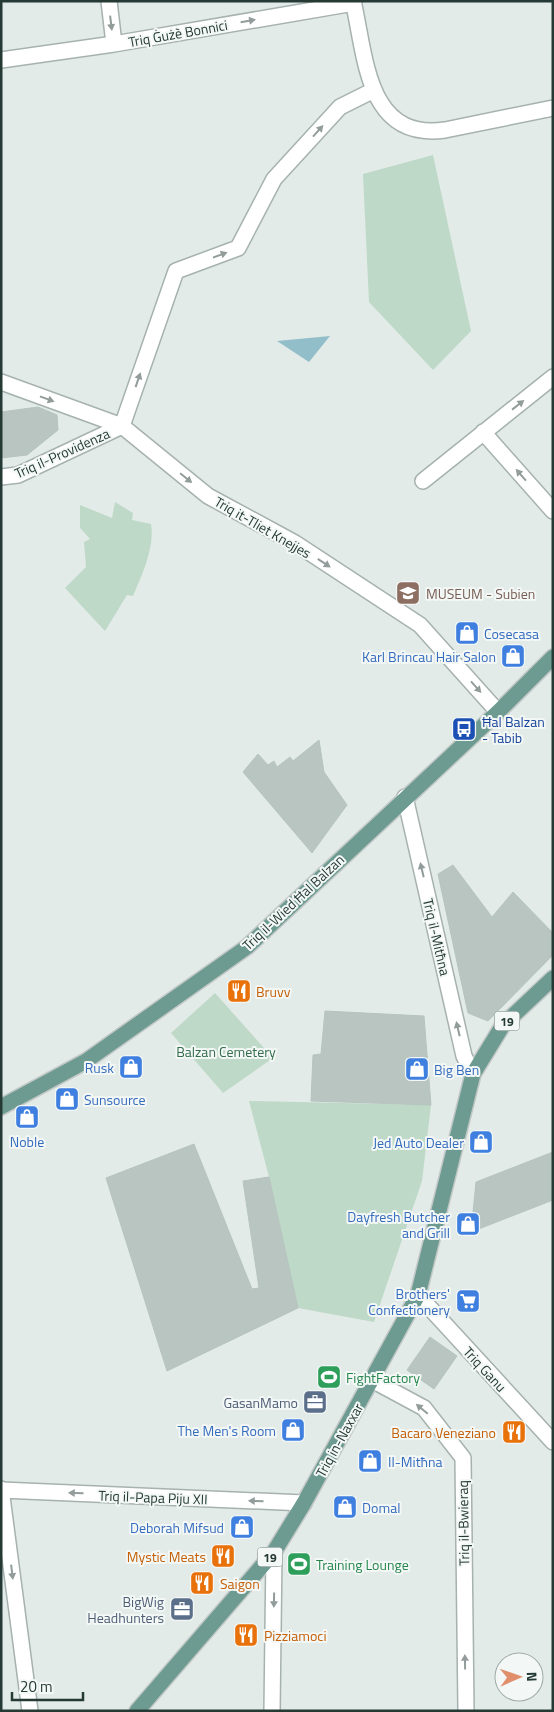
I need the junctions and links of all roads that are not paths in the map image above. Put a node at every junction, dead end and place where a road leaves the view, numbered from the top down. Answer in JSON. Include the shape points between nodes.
{"nodes":[{"id":1,"x":109,"y":1,"type":"edge"},
{"id":2,"x":354,"y":2,"type":"edge"},
{"id":3,"x":114,"y":44,"type":"junction"},
{"id":4,"x":1,"y":60,"type":"edge"},
{"id":5,"x":372,"y":91,"type":"junction"},
{"id":6,"x":553,"y":108,"type":"edge"},
{"id":7,"x":553,"y":378,"type":"edge"},
{"id":8,"x":1,"y":382,"type":"edge"},
{"id":9,"x":122,"y":426,"type":"junction"},
{"id":10,"x":483,"y":432,"type":"junction"},
{"id":11,"x":1,"y":477,"type":"edge"},
{"id":12,"x":423,"y":481,"type":"dead end"},
{"id":13,"x":553,"y":511,"type":"edge"},
{"id":14,"x":553,"y":657,"type":"edge"},
{"id":15,"x":498,"y":712,"type":"junction"},
{"id":16,"x":405,"y":797,"type":"junction"},
{"id":17,"x":553,"y":978,"type":"edge"},
{"id":18,"x":473,"y":1074,"type":"junction"},
{"id":19,"x":1,"y":1106,"type":"edge"},
{"id":20,"x":418,"y":1295,"type":"junction"},
{"id":21,"x":372,"y":1380,"type":"junction"},
{"id":22,"x":553,"y":1442,"type":"edge"},
{"id":23,"x":1,"y":1490,"type":"edge"},
{"id":24,"x":304,"y":1503,"type":"junction"},
{"id":25,"x":274,"y":1552,"type":"junction"},
{"id":26,"x":30,"y":1711,"type":"edge"},
{"id":27,"x":137,"y":1711,"type":"edge"},
{"id":28,"x":272,"y":1711,"type":"edge"},
{"id":29,"x":466,"y":1711,"type":"edge"}],
"edges":[{"from":1,"to":3,"type":"street","one_way":true},
{"from":3,"to":2,"type":"street","name":"Triq Ġużè Bonnici","one_way":true},
{"from":2,"to":5,"type":"street"},
{"from":3,"to":4,"type":"street","name":"Triq Ġużè Bonnici"},
{"from":5,"to":6,"type":"street","via":[[381,106],[396,120],[428,132]]},
{"from":9,"to":5,"type":"street","one_way":true,"via":[[176,270],[238,248],[274,180],[340,107]]},
{"from":10,"to":7,"type":"street","one_way":true},
{"from":8,"to":9,"type":"street","name":"Triq it-Tliet Knejjes","one_way":true},
{"from":9,"to":11,"type":"street","name":"Triq il-Providenza","via":[[18,475]]},
{"from":9,"to":15,"type":"street","name":"Triq it-Tliet Knejjes","one_way":true,"via":[[208,496],[295,544],[420,625]]},
{"from":10,"to":12,"type":"street"},
{"from":13,"to":10,"type":"street","one_way":true},
{"from":14,"to":15,"type":"main road","name":"Triq il-Wied Ħal Balzan"},
{"from":15,"to":16,"type":"main road","name":"Triq il-Wied Ħal Balzan"},
{"from":18,"to":16,"type":"street","name":"Triq il-Mitħna","one_way":true,"via":[[464,1056]]},
{"from":16,"to":19,"type":"main road","name":"Triq il-Wied Ħal Balzan","via":[[247,947],[86,1061]]},
{"from":17,"to":18,"type":"main road","name":"Triq in-Naxxar","number":"19","via":[[503,1025]]},
{"from":18,"to":20,"type":"main road","name":"Triq in-Naxxar","number":"19"},
{"from":20,"to":21,"type":"main road","name":"Triq in-Naxxar","number":"19"},
{"from":20,"to":22,"type":"street","name":"Triq Ganu"},
{"from":21,"to":24,"type":"main road","name":"Triq in-Naxxar","number":"19"},
{"from":29,"to":21,"type":"street","name":"Triq il-Bwieraq","one_way":true,"via":[[463,1458],[424,1408]]},
{"from":24,"to":23,"type":"street","name":"Triq il-Papa Piju XII","one_way":true},
{"from":23,"to":26,"type":"street","one_way":true},
{"from":24,"to":25,"type":"main road","name":"Triq in-Naxxar","number":"19"},
{"from":25,"to":27,"type":"main road","name":"Triq in-Naxxar","number":"19"},
{"from":25,"to":28,"type":"street","one_way":true}]}
